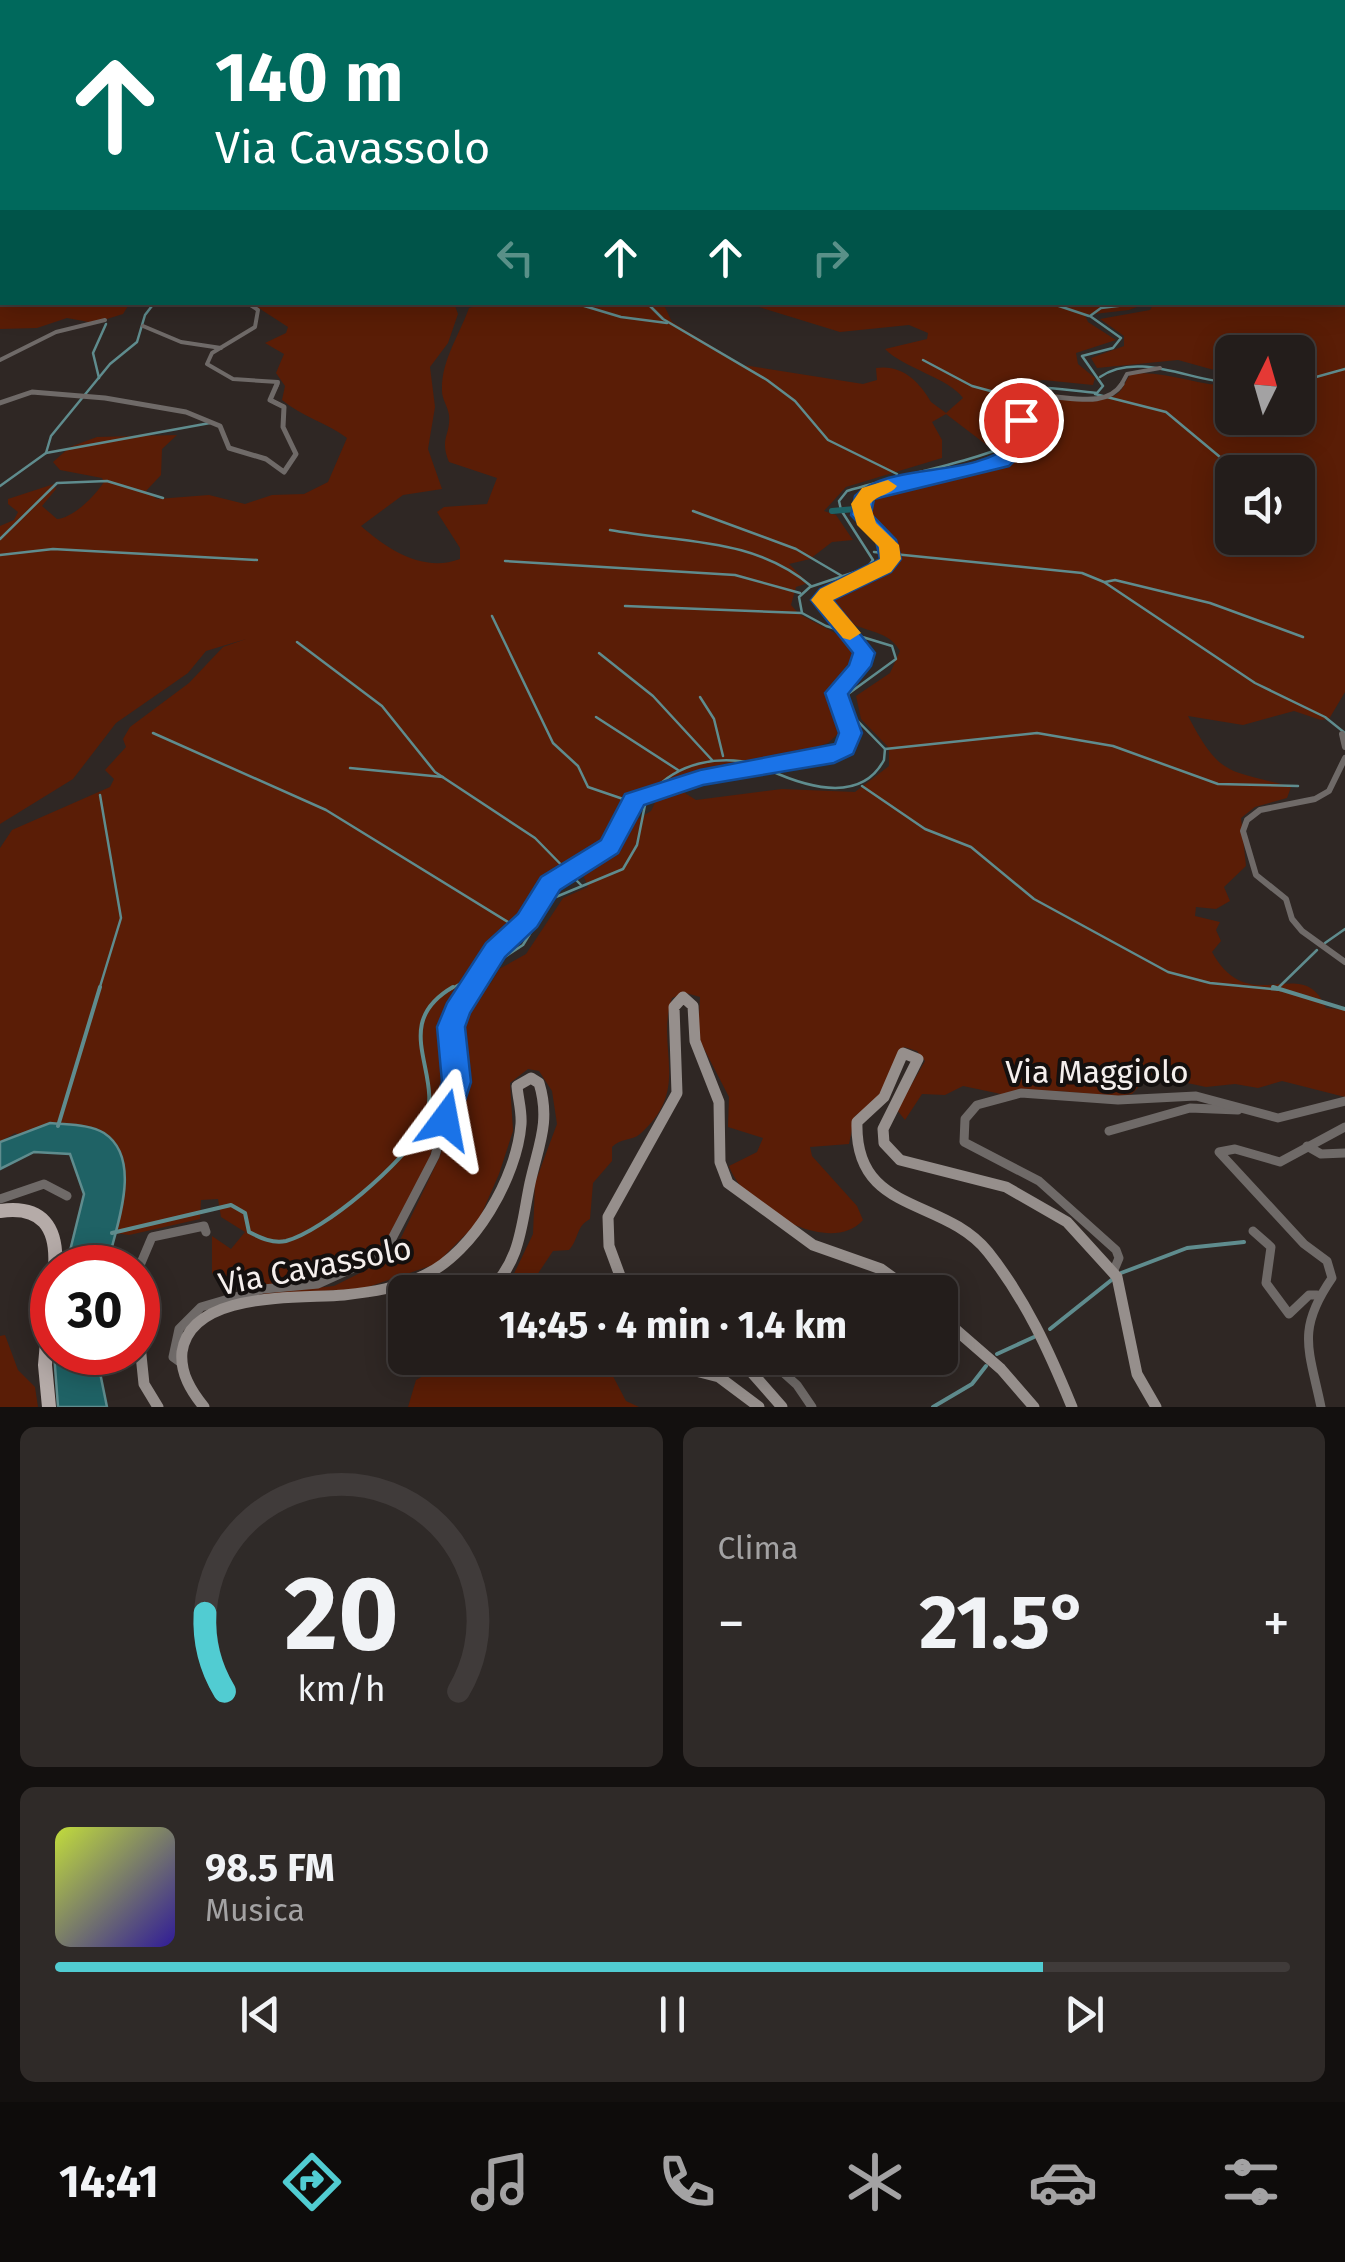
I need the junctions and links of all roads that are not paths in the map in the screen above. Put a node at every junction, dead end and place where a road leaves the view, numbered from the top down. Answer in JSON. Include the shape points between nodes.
{"nodes":[{"id":1,"x":250,"y":305,"type":"edge"},
{"id":2,"x":104,"y":320,"type":"dead end"},
{"id":3,"x":142,"y":326,"type":"dead end"},
{"id":4,"x":221,"y":348,"type":"junction"},
{"id":5,"x":0,"y":360,"type":"edge"},
{"id":6,"x":1160,"y":368,"type":"dead end"},
{"id":7,"x":0,"y":403,"type":"edge"},
{"id":8,"x":840,"y":623,"type":"joint"},
{"id":9,"x":853,"y":636,"type":"joint"},
{"id":10,"x":1342,"y":734,"type":"dead end"},
{"id":11,"x":1345,"y":747,"type":"edge"},
{"id":12,"x":1345,"y":758,"type":"edge"},
{"id":13,"x":1345,"y":962,"type":"edge"},
{"id":14,"x":1345,"y":1101,"type":"edge"},
{"id":15,"x":1249,"y":1111,"type":"junction"},
{"id":16,"x":1345,"y":1127,"type":"edge"},
{"id":17,"x":1109,"y":1131,"type":"dead end"},
{"id":18,"x":1306,"y":1146,"type":"junction"},
{"id":19,"x":1345,"y":1153,"type":"edge"},
{"id":20,"x":66,"y":1196,"type":"dead end"},
{"id":21,"x":0,"y":1199,"type":"edge"},
{"id":22,"x":0,"y":1211,"type":"edge"},
{"id":23,"x":1254,"y":1230,"type":"dead end"},
{"id":24,"x":206,"y":1232,"type":"dead end"},
{"id":25,"x":56,"y":1245,"type":"edge"},
{"id":26,"x":149,"y":1245,"type":"edge"},
{"id":27,"x":1115,"y":1273,"type":"junction"},
{"id":28,"x":427,"y":1275,"type":"edge"},
{"id":29,"x":500,"y":1275,"type":"edge"},
{"id":30,"x":620,"y":1275,"type":"edge"},
{"id":31,"x":889,"y":1275,"type":"edge"},
{"id":32,"x":388,"y":1285,"type":"edge"},
{"id":33,"x":1318,"y":1295,"type":"junction"},
{"id":34,"x":958,"y":1332,"type":"edge"},
{"id":35,"x":182,"y":1362,"type":"junction"},
{"id":36,"x":49,"y":1375,"type":"edge"},
{"id":37,"x":143,"y":1375,"type":"edge"},
{"id":38,"x":711,"y":1375,"type":"edge"},
{"id":39,"x":754,"y":1375,"type":"edge"},
{"id":40,"x":786,"y":1375,"type":"edge"},
{"id":41,"x":49,"y":1407,"type":"edge"},
{"id":42,"x":158,"y":1407,"type":"edge"},
{"id":43,"x":204,"y":1407,"type":"edge"},
{"id":44,"x":759,"y":1407,"type":"edge"},
{"id":45,"x":782,"y":1407,"type":"edge"},
{"id":46,"x":812,"y":1407,"type":"edge"},
{"id":47,"x":1034,"y":1407,"type":"edge"},
{"id":48,"x":1072,"y":1407,"type":"edge"},
{"id":49,"x":1156,"y":1407,"type":"edge"},
{"id":50,"x":1320,"y":1407,"type":"edge"}],
"edges":[{"from":1,"to":4,"type":"street","via":[[258,310],[255,327]]},
{"from":2,"to":5,"type":"street","via":[[56,332]]},
{"from":3,"to":4,"type":"street"},
{"from":4,"to":7,"type":"street","via":[[207,364],[233,379],[280,386],[270,400],[284,407],[283,426],[296,454],[283,472],[229,448],[220,426],[202,416],[117,397],[33,392]]},
{"from":6,"to":8,"type":"street","via":[[1125,375],[1119,390],[1106,397],[1042,390],[1020,398],[1023,444],[1002,462],[864,496],[864,521],[892,554],[884,568],[823,596],[822,604]]},
{"from":8,"to":9,"type":"street"},
{"from":9,"to":35,"type":"street","via":[[863,659],[837,693],[848,743],[834,755],[643,794],[630,803],[610,846],[550,884],[528,920],[495,950],[452,1020],[456,1082],[434,1156],[384,1254],[318,1284],[262,1289],[201,1307],[174,1340],[173,1357]]},
{"from":10,"to":11,"type":"street"},
{"from":12,"to":13,"type":"street","via":[[1329,791],[1260,810],[1244,831],[1256,875],[1286,899],[1302,931]]},
{"from":14,"to":15,"type":"street","name":"Via Maggiolo","via":[[1326,1100],[1291,1117]]},
{"from":15,"to":17,"type":"street","via":[[1190,1108]]},
{"from":15,"to":27,"type":"street","name":"Via Maggiolo","via":[[1194,1096],[1124,1100],[1053,1093],[984,1098],[968,1112],[964,1142],[1044,1184],[1116,1250]]},
{"from":16,"to":18,"type":"street"},
{"from":18,"to":19,"type":"street","via":[[1321,1154]]},
{"from":18,"to":33,"type":"street","via":[[1273,1162],[1233,1148],[1219,1152],[1327,1261],[1332,1278]]},
{"from":20,"to":21,"type":"street","via":[[36,1183]]},
{"from":22,"to":25,"type":"main road","via":[[29,1209],[49,1220]]},
{"from":23,"to":33,"type":"street","via":[[1272,1247],[1263,1280],[1289,1314],[1308,1295]]},
{"from":24,"to":26,"type":"street","name":"Via Cavassolo","via":[[204,1226],[188,1227],[152,1237]]},
{"from":27,"to":48,"type":"main road","via":[[1067,1222],[1006,1187],[906,1164],[893,1154],[882,1133],[918,1059],[910,1052],[900,1055],[884,1098],[857,1122],[856,1152],[886,1193],[976,1238],[1037,1322]]},
{"from":27,"to":49,"type":"main road","via":[[1133,1360]]},
{"from":28,"to":29,"type":"main road","name":"Via Cavassolo","via":[[482,1224],[520,1130],[517,1086],[534,1079],[548,1110],[548,1132],[529,1187],[522,1245]]},
{"from":30,"to":31,"type":"main road","via":[[608,1217],[676,1093],[674,1007],[684,997],[693,1006],[695,1041],[719,1102],[720,1162],[728,1183],[822,1250]]},
{"from":32,"to":35,"type":"main road","name":"Via Cavassolo","via":[[217,1310],[191,1329]]},
{"from":33,"to":50,"type":"street","via":[[1309,1344]]},
{"from":34,"to":47,"type":"main road"},
{"from":35,"to":43,"type":"main road"},
{"from":36,"to":41,"type":"main road"},
{"from":37,"to":42,"type":"main road"},
{"from":38,"to":44,"type":"main road"},
{"from":39,"to":45,"type":"main road"},
{"from":40,"to":46,"type":"street"}]}
